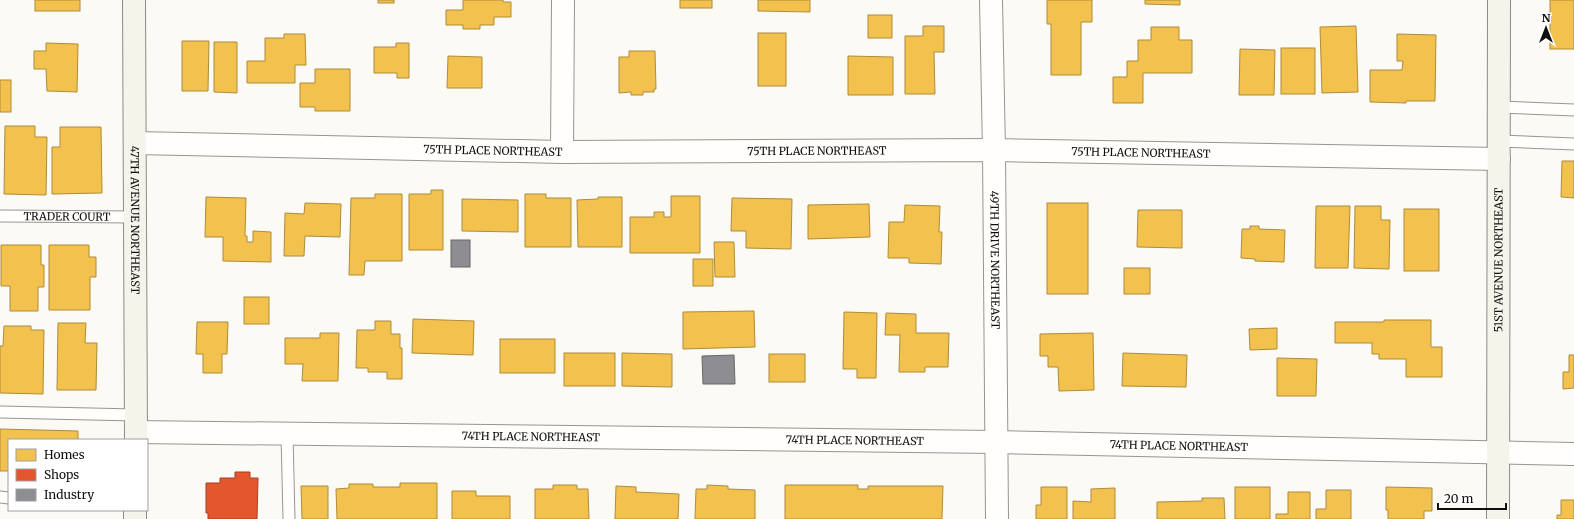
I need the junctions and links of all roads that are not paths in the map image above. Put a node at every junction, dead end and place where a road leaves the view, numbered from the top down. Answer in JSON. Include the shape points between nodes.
{"nodes":[{"id":1,"x":134,"y":0,"type":"edge"},
{"id":2,"x":563,"y":0,"type":"edge"},
{"id":3,"x":991,"y":0,"type":"edge"},
{"id":4,"x":1499,"y":0,"type":"edge"},
{"id":5,"x":1499,"y":107,"type":"junction"},
{"id":6,"x":1574,"y":110,"type":"edge"},
{"id":7,"x":135,"y":143,"type":"junction"},
{"id":8,"x":1574,"y":144,"type":"edge"},
{"id":9,"x":994,"y":150,"type":"junction"},
{"id":10,"x":1499,"y":150,"type":"junction"},
{"id":11,"x":562,"y":152,"type":"junction"},
{"id":12,"x":0,"y":216,"type":"edge"},
{"id":13,"x":135,"y":217,"type":"junction"},
{"id":14,"x":0,"y":412,"type":"edge"},
{"id":15,"x":136,"y":429,"type":"edge"},
{"id":16,"x":287,"y":434,"type":"junction"},
{"id":17,"x":996,"y":442,"type":"junction"},
{"id":18,"x":1498,"y":452,"type":"junction"},
{"id":19,"x":1574,"y":454,"type":"edge"},
{"id":20,"x":289,"y":519,"type":"edge"},
{"id":21,"x":997,"y":519,"type":"edge"},
{"id":22,"x":1498,"y":519,"type":"edge"}],
"edges":[{"from":1,"to":7,"type":"street","name":"47TH AVENUE NORTHEAST"},
{"from":2,"to":11,"type":"street"},
{"from":3,"to":9,"type":"street","name":"49TH DRIVE NORTHEAST"},
{"from":4,"to":5,"type":"street","name":"51ST AVENUE NORTHEAST"},
{"from":5,"to":6,"type":"lane"},
{"from":5,"to":10,"type":"street","name":"51ST AVENUE NORTHEAST"},
{"from":7,"to":11,"type":"street","name":"75TH PLACE NORTHEAST"},
{"from":7,"to":13,"type":"street","name":"47TH AVENUE NORTHEAST"},
{"from":8,"to":10,"type":"lane"},
{"from":9,"to":10,"type":"street","name":"75TH PLACE NORTHEAST"},
{"from":9,"to":11,"type":"street","name":"75TH PLACE NORTHEAST"},
{"from":9,"to":17,"type":"street","name":"49TH DRIVE NORTHEAST"},
{"from":10,"to":18,"type":"street","name":"51ST AVENUE NORTHEAST"},
{"from":12,"to":13,"type":"lane","name":"TRADER COURT"},
{"from":13,"to":15,"type":"street","name":"47TH AVENUE NORTHEAST"},
{"from":14,"to":15,"type":"lane"},
{"from":15,"to":16,"type":"street","name":"74TH PLACE NORTHEAST"},
{"from":16,"to":17,"type":"street","name":"74TH PLACE NORTHEAST"},
{"from":16,"to":20,"type":"lane"},
{"from":17,"to":18,"type":"street","name":"74TH PLACE NORTHEAST"},
{"from":17,"to":21,"type":"street","name":"49TH DRIVE NORTHEAST"},
{"from":18,"to":19,"type":"street","name":"74TH PLACE NORTHEAST"},
{"from":18,"to":22,"type":"street","name":"51ST AVENUE NORTHEAST"}]}
